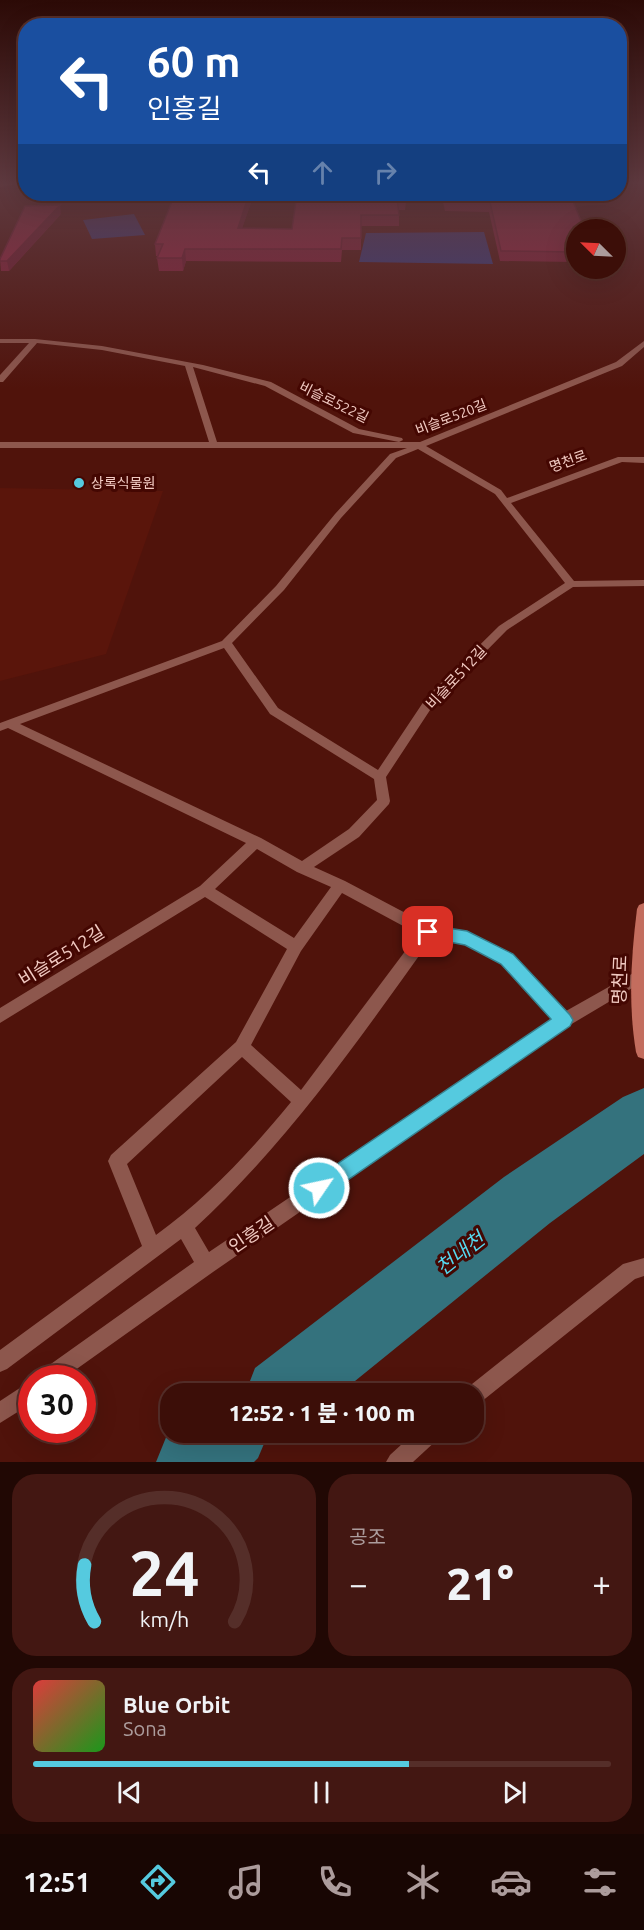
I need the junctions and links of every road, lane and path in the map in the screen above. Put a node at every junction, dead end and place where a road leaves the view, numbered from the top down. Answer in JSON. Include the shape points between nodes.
{"nodes":[{"id":1,"x":0,"y":341,"type":"edge"},
{"id":2,"x":35,"y":341,"type":"junction"},
{"id":3,"x":644,"y":344,"type":"edge"},
{"id":4,"x":188,"y":364,"type":"junction"},
{"id":5,"x":0,"y":380,"type":"edge"},
{"id":6,"x":0,"y":445,"type":"edge"},
{"id":7,"x":214,"y":445,"type":"junction"},
{"id":8,"x":421,"y":445,"type":"junction"},
{"id":9,"x":644,"y":459,"type":"edge"},
{"id":10,"x":506,"y":502,"type":"junction"},
{"id":11,"x":644,"y":583,"type":"edge"},
{"id":12,"x":571,"y":584,"type":"junction"},
{"id":13,"x":226,"y":643,"type":"junction"},
{"id":14,"x":5,"y":725,"type":"edge"},
{"id":15,"x":380,"y":777,"type":"junction"},
{"id":16,"x":256,"y":842,"type":"junction"},
{"id":17,"x":302,"y":868,"type":"junction"},
{"id":18,"x":340,"y":885,"type":"junction"},
{"id":19,"x":205,"y":890,"type":"junction"},
{"id":20,"x":644,"y":909,"type":"edge"},
{"id":21,"x":428,"y":932,"type":"junction"},
{"id":22,"x":297,"y":947,"type":"junction"},
{"id":23,"x":640,"y":975,"type":"edge"},
{"id":24,"x":0,"y":1016,"type":"edge"},
{"id":25,"x":564,"y":1020,"type":"junction"},
{"id":26,"x":242,"y":1047,"type":"junction"},
{"id":27,"x":644,"y":1052,"type":"edge"},
{"id":28,"x":303,"y":1101,"type":"junction"},
{"id":29,"x":184,"y":1226,"type":"junction"},
{"id":30,"x":152,"y":1248,"type":"junction"},
{"id":31,"x":206,"y":1265,"type":"junction"},
{"id":32,"x":644,"y":1267,"type":"edge"},
{"id":33,"x":0,"y":1362,"type":"edge"},
{"id":34,"x":66,"y":1365,"type":"edge"},
{"id":35,"x":484,"y":1387,"type":"edge"},
{"id":36,"x":18,"y":1400,"type":"edge"},
{"id":37,"x":0,"y":1413,"type":"edge"},
{"id":38,"x":419,"y":1443,"type":"edge"},
{"id":39,"x":397,"y":1462,"type":"edge"}],
"edges":[{"from":1,"to":2,"type":"street","name":"비슬로522길"},
{"from":2,"to":4,"type":"street","name":"비슬로522길","via":[[102,348]]},
{"from":2,"to":5,"type":"street"},
{"from":3,"to":8,"type":"street","name":"비슬로520길","via":[[619,364]]},
{"from":4,"to":7,"type":"street"},
{"from":4,"to":8,"type":"street","name":"비슬로522길","via":[[268,384],[356,430]]},
{"from":6,"to":7,"type":"street","name":"비슬로520길"},
{"from":7,"to":8,"type":"street","name":"비슬로520길"},
{"from":8,"to":10,"type":"street","name":"비슬로522길","via":[[498,492]]},
{"from":8,"to":13,"type":"street","via":[[393,456],[280,588]]},
{"from":9,"to":10,"type":"street","name":"명천로","via":[[621,459]]},
{"from":10,"to":12,"type":"street","name":"비슬로522길"},
{"from":11,"to":12,"type":"street"},
{"from":12,"to":15,"type":"street","name":"비슬로512길","via":[[503,628],[430,701]]},
{"from":13,"to":14,"type":"street"},
{"from":13,"to":15,"type":"street","via":[[274,711]]},
{"from":14,"to":16,"type":"street"},
{"from":15,"to":17,"type":"street","via":[[384,801],[354,833]]},
{"from":16,"to":17,"type":"street"},
{"from":16,"to":19,"type":"street","name":"비슬로512길"},
{"from":17,"to":18,"type":"street"},
{"from":18,"to":21,"type":"street"},
{"from":18,"to":22,"type":"street"},
{"from":19,"to":22,"type":"street"},
{"from":19,"to":24,"type":"street","name":"비슬로512길"},
{"from":20,"to":23,"type":"street","name":"명천로"},
{"from":21,"to":25,"type":"street","via":[[467,938],[507,959]]},
{"from":21,"to":28,"type":"street"},
{"from":22,"to":26,"type":"street"},
{"from":23,"to":25,"type":"street","name":"인흥길"},
{"from":23,"to":27,"type":"street","name":"명천로","via":[[637,1020]]},
{"from":25,"to":31,"type":"street","name":"인흥길"},
{"from":26,"to":28,"type":"street"},
{"from":26,"to":30,"type":"street","via":[[117,1161]]},
{"from":28,"to":29,"type":"street","via":[[209,1205]]},
{"from":29,"to":30,"type":"street"},
{"from":29,"to":31,"type":"street"},
{"from":30,"to":33,"type":"street"},
{"from":31,"to":34,"type":"street","name":"인흥길"},
{"from":32,"to":35,"type":"street","via":[[630,1271]]},
{"from":36,"to":37,"type":"street"},
{"from":38,"to":39,"type":"street"}]}
